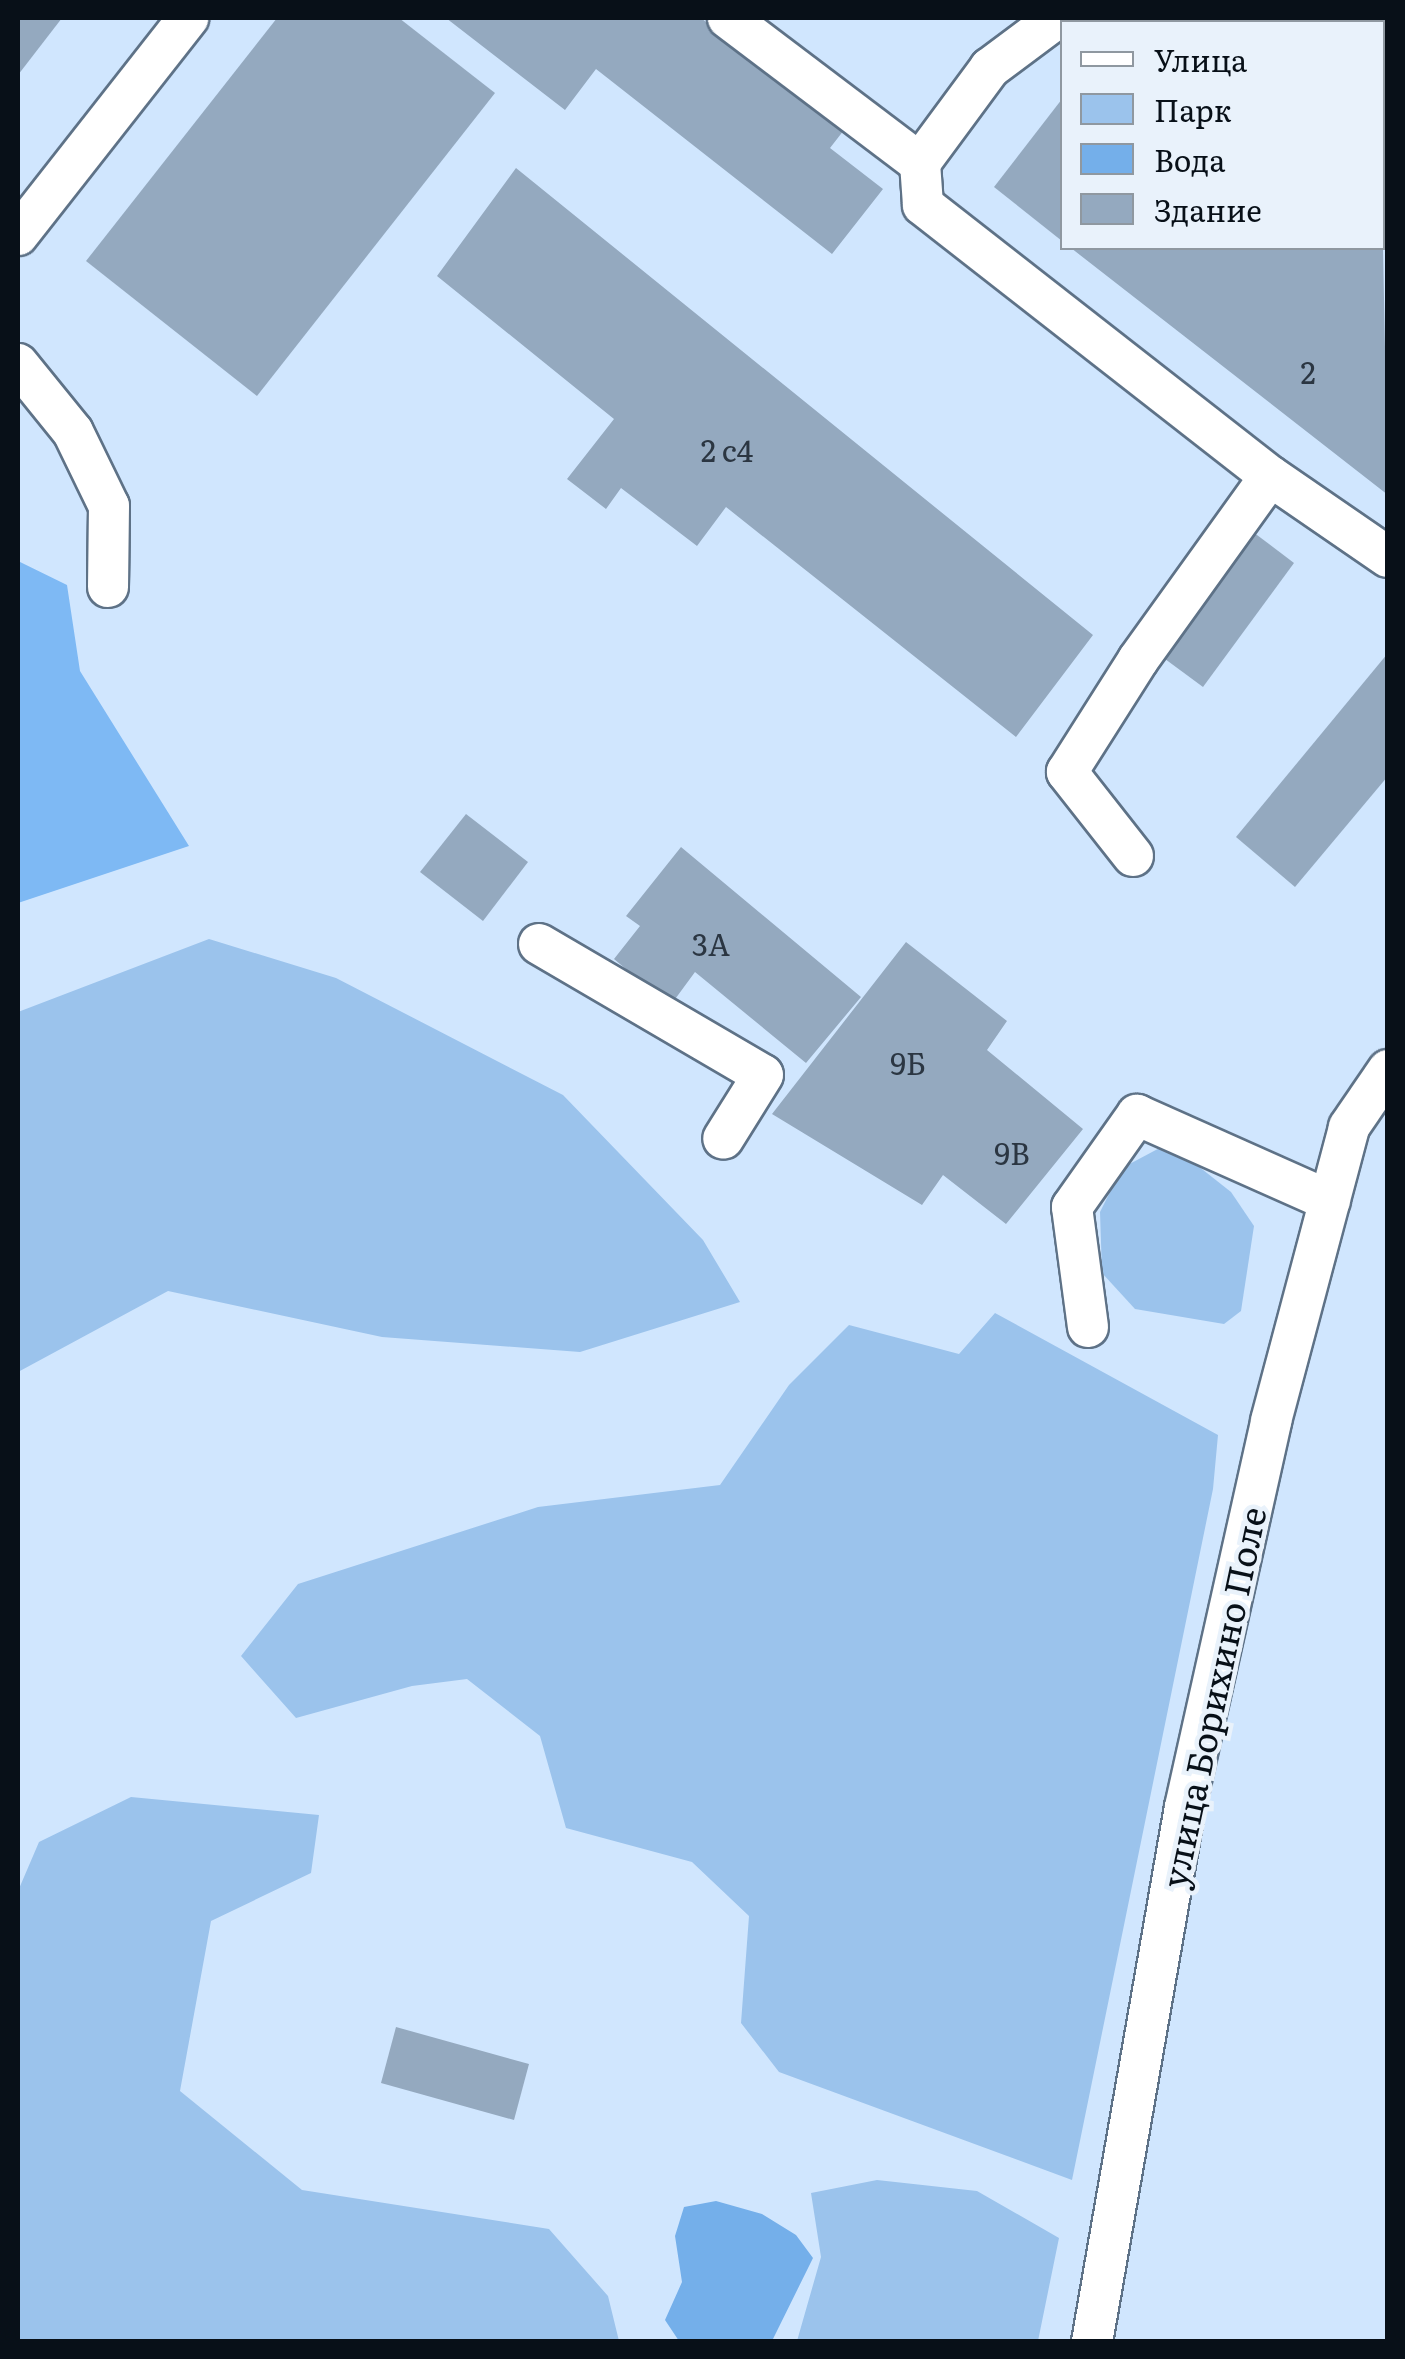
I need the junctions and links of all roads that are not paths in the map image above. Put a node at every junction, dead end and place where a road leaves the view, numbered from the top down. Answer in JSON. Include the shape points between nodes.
{"nodes":[{"id":1,"x":188,"y":18,"type":"edge"},
{"id":2,"x":728,"y":18,"type":"edge"},
{"id":3,"x":1057,"y":18,"type":"edge"},
{"id":4,"x":920,"y":163,"type":"junction"},
{"id":5,"x":18,"y":235,"type":"edge"},
{"id":6,"x":18,"y":364,"type":"edge"},
{"id":7,"x":1270,"y":476,"type":"junction"},
{"id":8,"x":1388,"y":556,"type":"edge"},
{"id":9,"x":108,"y":587,"type":"dead end"},
{"id":10,"x":1133,"y":856,"type":"dead end"},
{"id":11,"x":539,"y":944,"type":"dead end"},
{"id":12,"x":1388,"y":1070,"type":"edge"},
{"id":13,"x":724,"y":1139,"type":"dead end"},
{"id":14,"x":1330,"y":1201,"type":"junction"},
{"id":15,"x":1088,"y":1327,"type":"dead end"},
{"id":16,"x":1092,"y":2342,"type":"edge"}],
"edges":[{"from":1,"to":5,"type":"street"},
{"from":2,"to":4,"type":"street"},
{"from":3,"to":4,"type":"street","via":[[990,68]]},
{"from":4,"to":7,"type":"street","via":[[923,205]]},
{"from":6,"to":9,"type":"street","via":[[73,432],[109,506]]},
{"from":7,"to":8,"type":"street"},
{"from":7,"to":10,"type":"street","via":[[1067,772]]},
{"from":11,"to":13,"type":"street","via":[[764,1075]]},
{"from":12,"to":14,"type":"street","name":"улица Борихино Поле","via":[[1349,1127]]},
{"from":14,"to":15,"type":"street","via":[[1138,1114],[1072,1206]]},
{"from":14,"to":16,"type":"street","name":"улица Борихино Поле","via":[[1271,1421],[1185,1808]]}]}
